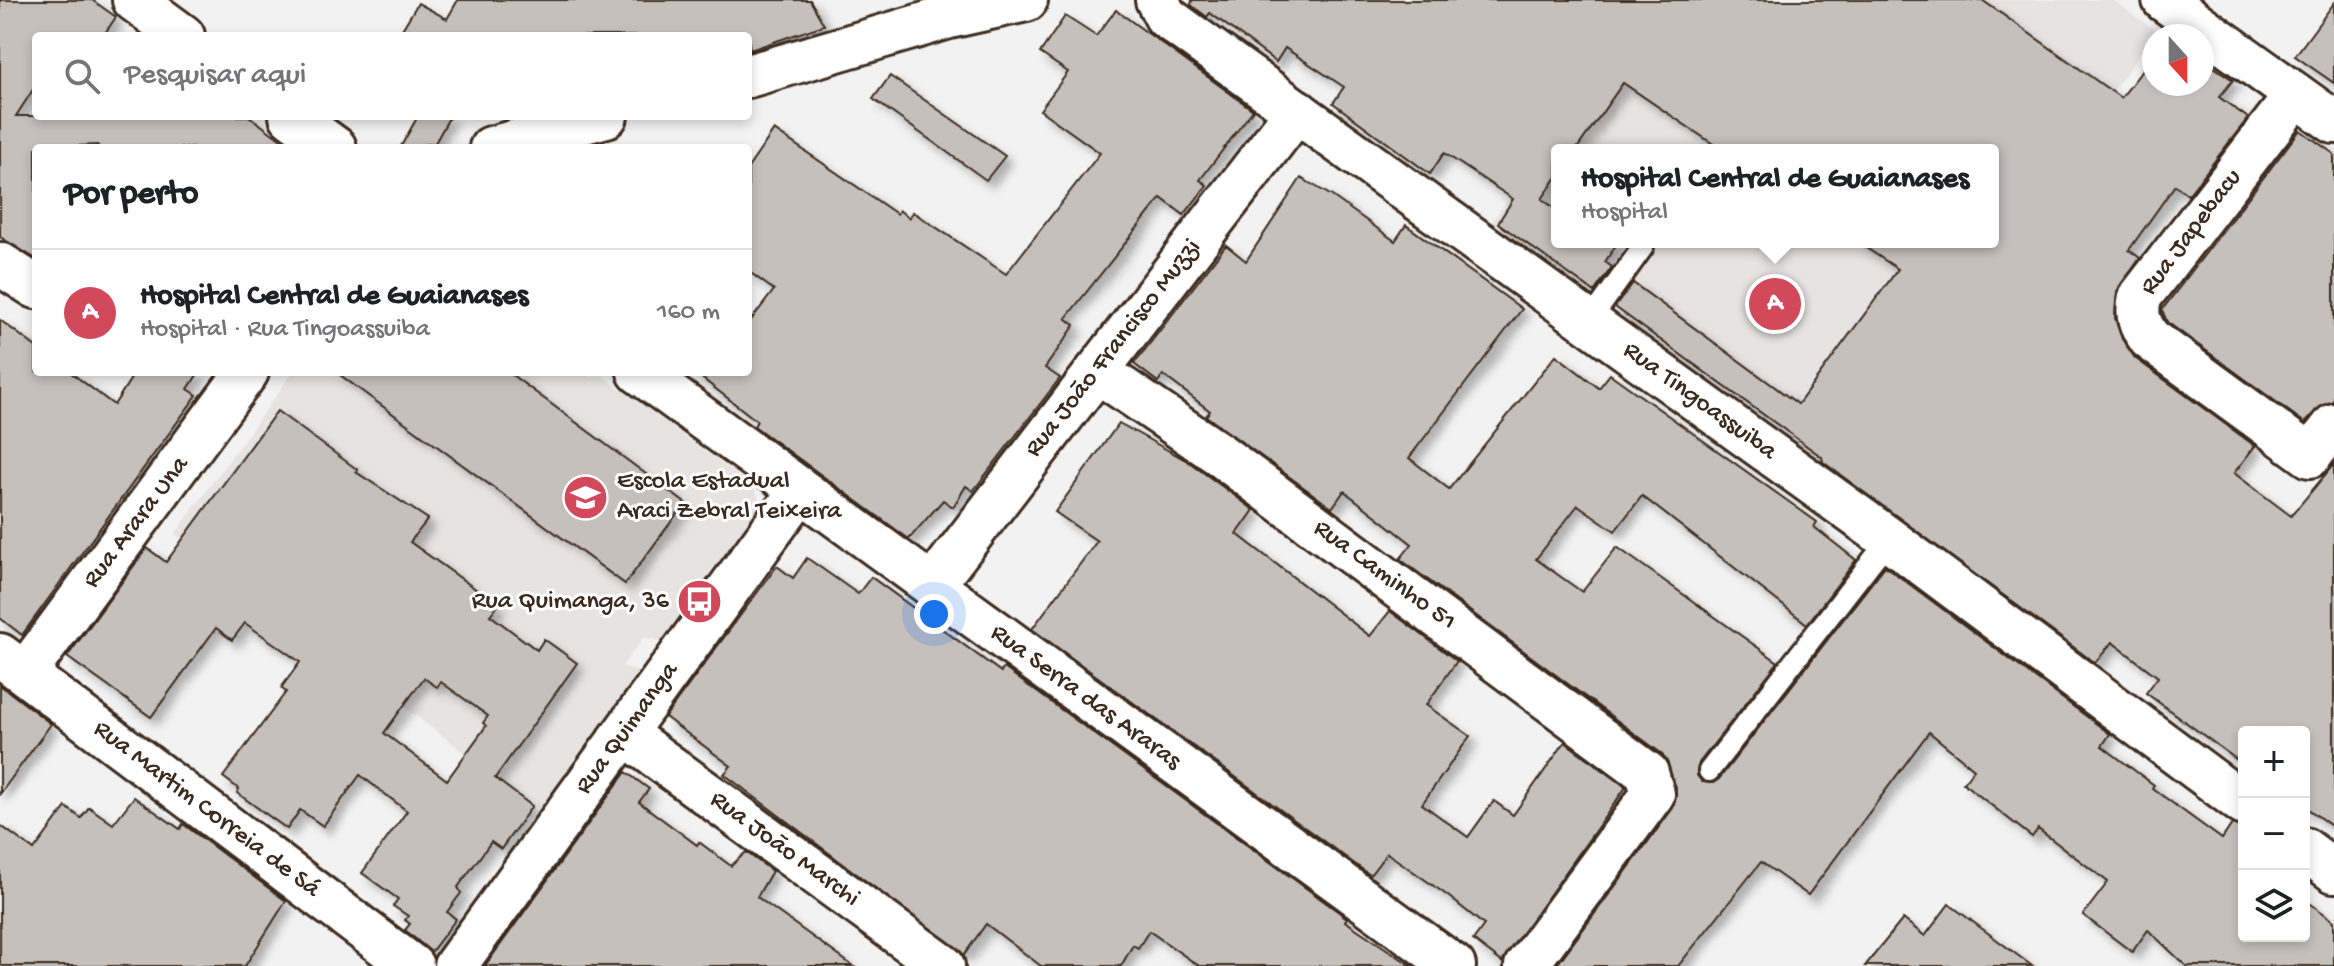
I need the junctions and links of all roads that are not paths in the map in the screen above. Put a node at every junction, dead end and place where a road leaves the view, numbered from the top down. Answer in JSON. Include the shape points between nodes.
{"nodes":[{"id":1,"x":134,"y":0,"type":"edge"},
{"id":2,"x":1026,"y":0,"type":"edge"},
{"id":3,"x":1157,"y":0,"type":"edge"},
{"id":4,"x":2164,"y":0,"type":"edge"},
{"id":5,"x":939,"y":9,"type":"edge"},
{"id":6,"x":178,"y":32,"type":"edge"},
{"id":7,"x":752,"y":75,"type":"edge"},
{"id":8,"x":2296,"y":95,"type":"junction"},
{"id":9,"x":1297,"y":111,"type":"junction"},
{"id":10,"x":296,"y":120,"type":"edge"},
{"id":11,"x":592,"y":120,"type":"edge"},
{"id":12,"x":2334,"y":122,"type":"edge"},
{"id":13,"x":330,"y":144,"type":"edge"},
{"id":14,"x":505,"y":144,"type":"edge"},
{"id":15,"x":1642,"y":248,"type":"edge"},
{"id":16,"x":0,"y":264,"type":"edge"},
{"id":17,"x":32,"y":284,"type":"edge"},
{"id":18,"x":1589,"y":322,"type":"junction"},
{"id":19,"x":1097,"y":371,"type":"junction"},
{"id":20,"x":244,"y":376,"type":"edge"},
{"id":21,"x":644,"y":376,"type":"edge"},
{"id":22,"x":2326,"y":451,"type":"edge"},
{"id":23,"x":800,"y":491,"type":"junction"},
{"id":24,"x":1889,"y":539,"type":"junction"},
{"id":25,"x":932,"y":586,"type":"junction"},
{"id":26,"x":12,"y":664,"type":"edge"},
{"id":27,"x":625,"y":734,"type":"junction"},
{"id":28,"x":1709,"y":771,"type":"dead end"},
{"id":29,"x":2238,"y":800,"type":"edge"},
{"id":30,"x":2310,"y":853,"type":"edge"},
{"id":31,"x":2334,"y":871,"type":"edge"},
{"id":32,"x":412,"y":966,"type":"edge"},
{"id":33,"x":455,"y":966,"type":"edge"},
{"id":34,"x":943,"y":966,"type":"edge"},
{"id":35,"x":1454,"y":966,"type":"edge"},
{"id":36,"x":1526,"y":966,"type":"edge"}],
"edges":[{"from":1,"to":6,"type":"street"},
{"from":2,"to":5,"type":"street"},
{"from":3,"to":9,"type":"street","name":"Rua Tingoassuiba","via":[[1166,17]]},
{"from":4,"to":8,"type":"street"},
{"from":5,"to":7,"type":"street"},
{"from":8,"to":12,"type":"street"},
{"from":8,"to":22,"type":"street","name":"Rua Japebacu","via":[[2140,297],[2137,311],[2139,325],[2150,339]]},
{"from":9,"to":18,"type":"street","name":"Rua Tingoassuiba"},
{"from":9,"to":19,"type":"street","name":"Rua João Francisco Muzzi"},
{"from":10,"to":13,"type":"street"},
{"from":11,"to":14,"type":"street"},
{"from":15,"to":18,"type":"lane"},
{"from":16,"to":17,"type":"street"},
{"from":18,"to":24,"type":"street","name":"Rua Tingoassuiba"},
{"from":19,"to":25,"type":"street","name":"Rua João Francisco Muzzi"},
{"from":19,"to":36,"type":"street","name":"Rua Caminho 51","via":[[1219,454],[1647,773],[1653,794]]},
{"from":20,"to":26,"type":"street","name":"Rua Arara Una"},
{"from":21,"to":23,"type":"street","name":"Rua Serra das Araras"},
{"from":23,"to":25,"type":"street","name":"Rua Serra das Araras"},
{"from":23,"to":27,"type":"street","name":"Rua Quimanga"},
{"from":24,"to":28,"type":"lane"},
{"from":24,"to":29,"type":"street","name":"Rua Tingoassuiba"},
{"from":25,"to":35,"type":"street","name":"Rua Serra das Araras"},
{"from":26,"to":32,"type":"street","name":"Rua Martim Correia de Sá"},
{"from":27,"to":33,"type":"street","name":"Rua Quimanga"},
{"from":27,"to":34,"type":"street","name":"Rua João Marchi"},
{"from":30,"to":31,"type":"street"}]}
